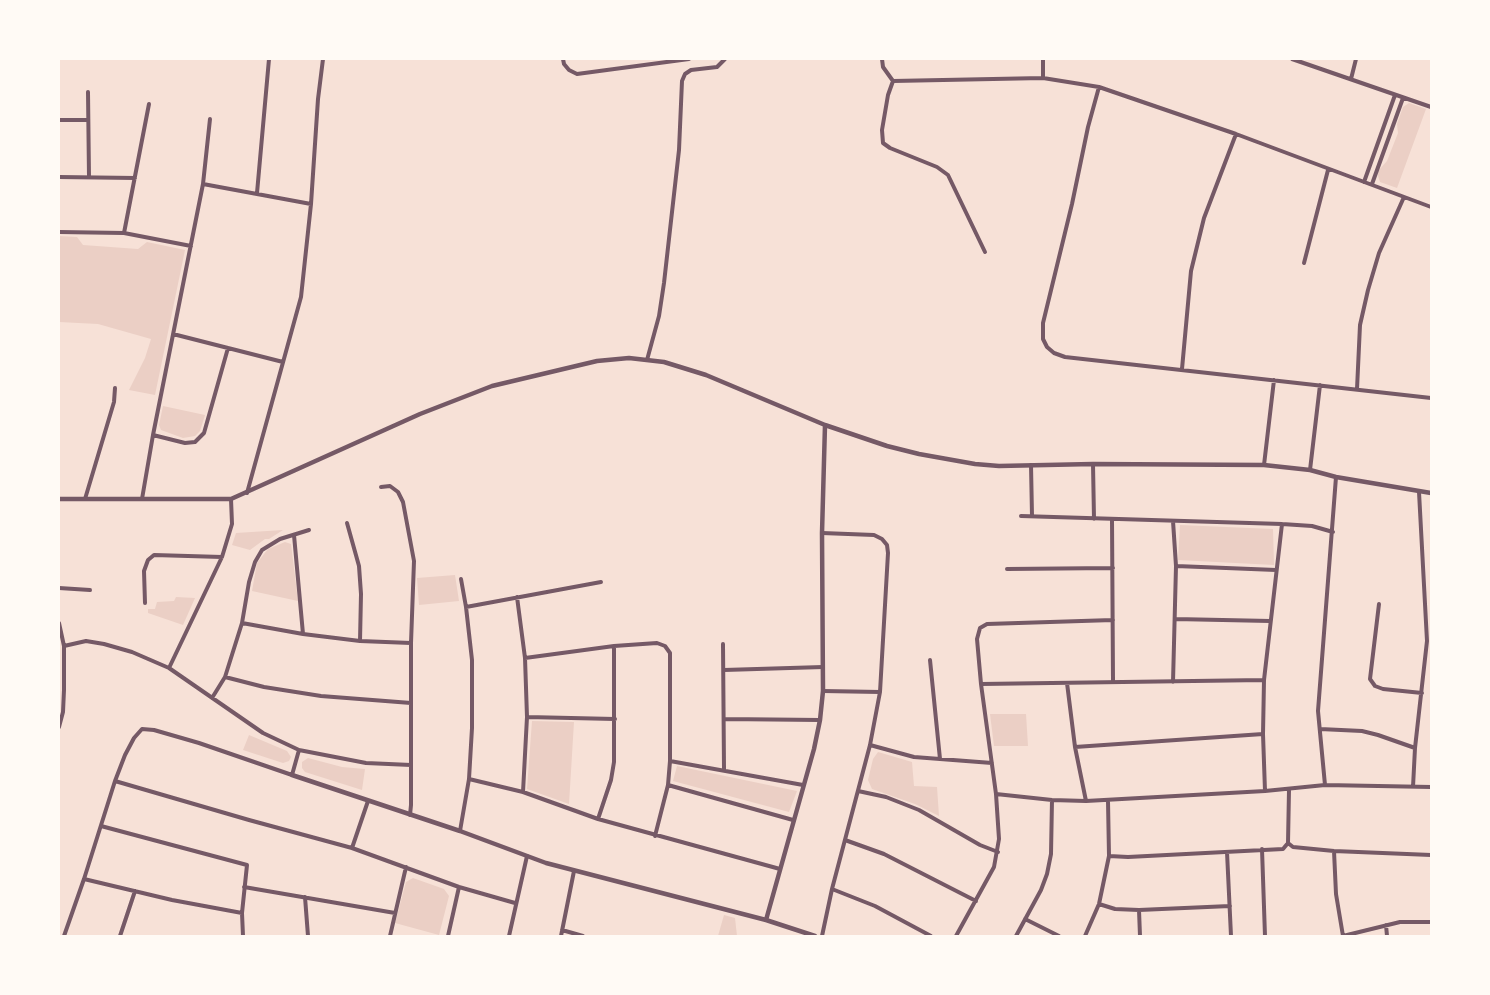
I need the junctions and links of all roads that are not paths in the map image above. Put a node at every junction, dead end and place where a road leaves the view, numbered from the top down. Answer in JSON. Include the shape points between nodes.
{"nodes":[{"id":1,"x":269,"y":59,"type":"edge"},
{"id":2,"x":323,"y":59,"type":"edge"},
{"id":3,"x":563,"y":59,"type":"edge"},
{"id":4,"x":689,"y":59,"type":"edge"},
{"id":5,"x":726,"y":59,"type":"edge"},
{"id":6,"x":882,"y":59,"type":"edge"},
{"id":7,"x":1043,"y":59,"type":"edge"},
{"id":8,"x":1292,"y":59,"type":"edge"},
{"id":9,"x":1356,"y":59,"type":"edge"},
{"id":10,"x":1043,"y":78,"type":"junction"},
{"id":11,"x":1352,"y":78,"type":"junction"},
{"id":12,"x":892,"y":81,"type":"junction"},
{"id":13,"x":1099,"y":88,"type":"junction"},
{"id":14,"x":88,"y":92,"type":"dead end"},
{"id":15,"x":1395,"y":95,"type":"junction"},
{"id":16,"x":1403,"y":98,"type":"junction"},
{"id":17,"x":149,"y":104,"type":"dead end"},
{"id":18,"x":1431,"y":108,"type":"edge"},
{"id":19,"x":210,"y":119,"type":"dead end"},
{"id":20,"x":59,"y":120,"type":"edge"},
{"id":21,"x":88,"y":120,"type":"junction"},
{"id":22,"x":1236,"y":134,"type":"junction"},
{"id":23,"x":1328,"y":170,"type":"junction"},
{"id":24,"x":59,"y":177,"type":"edge"},
{"id":25,"x":89,"y":177,"type":"junction"},
{"id":26,"x":135,"y":178,"type":"junction"},
{"id":27,"x":1364,"y":182,"type":"junction"},
{"id":28,"x":203,"y":184,"type":"junction"},
{"id":29,"x":1372,"y":184,"type":"junction"},
{"id":30,"x":256,"y":193,"type":"junction"},
{"id":31,"x":1404,"y":197,"type":"junction"},
{"id":32,"x":311,"y":204,"type":"junction"},
{"id":33,"x":1431,"y":207,"type":"edge"},
{"id":34,"x":59,"y":232,"type":"edge"},
{"id":35,"x":124,"y":233,"type":"junction"},
{"id":36,"x":191,"y":246,"type":"junction"},
{"id":37,"x":985,"y":252,"type":"dead end"},
{"id":38,"x":1304,"y":263,"type":"dead end"},
{"id":39,"x":173,"y":334,"type":"junction"},
{"id":40,"x":228,"y":348,"type":"junction"},
{"id":41,"x":647,"y":360,"type":"junction"},
{"id":42,"x":283,"y":362,"type":"junction"},
{"id":43,"x":1182,"y":369,"type":"junction"},
{"id":44,"x":1274,"y":380,"type":"junction"},
{"id":45,"x":1320,"y":385,"type":"junction"},
{"id":46,"x":115,"y":388,"type":"dead end"},
{"id":47,"x":1357,"y":389,"type":"junction"},
{"id":48,"x":1431,"y":398,"type":"edge"},
{"id":49,"x":825,"y":425,"type":"junction"},
{"id":50,"x":153,"y":435,"type":"junction"},
{"id":51,"x":1093,"y":464,"type":"junction"},
{"id":52,"x":1031,"y":465,"type":"junction"},
{"id":53,"x":1264,"y":465,"type":"junction"},
{"id":54,"x":1310,"y":470,"type":"junction"},
{"id":55,"x":1336,"y":477,"type":"junction"},
{"id":56,"x":381,"y":487,"type":"dead end"},
{"id":57,"x":1418,"y":492,"type":"junction"},
{"id":58,"x":247,"y":493,"type":"junction"},
{"id":59,"x":1431,"y":493,"type":"edge"},
{"id":60,"x":59,"y":499,"type":"edge"},
{"id":61,"x":85,"y":499,"type":"junction"},
{"id":62,"x":142,"y":499,"type":"junction"},
{"id":63,"x":231,"y":499,"type":"junction"},
{"id":64,"x":1021,"y":516,"type":"dead end"},
{"id":65,"x":1032,"y":516,"type":"junction"},
{"id":66,"x":1094,"y":519,"type":"junction"},
{"id":67,"x":1112,"y":519,"type":"junction"},
{"id":68,"x":1173,"y":521,"type":"junction"},
{"id":69,"x":347,"y":522,"type":"dead end"},
{"id":70,"x":1282,"y":524,"type":"junction"},
{"id":71,"x":309,"y":530,"type":"dead end"},
{"id":72,"x":1333,"y":532,"type":"junction"},
{"id":73,"x":822,"y":533,"type":"junction"},
{"id":74,"x":294,"y":535,"type":"junction"},
{"id":75,"x":222,"y":557,"type":"junction"},
{"id":76,"x":1176,"y":566,"type":"junction"},
{"id":77,"x":1113,"y":568,"type":"junction"},
{"id":78,"x":1007,"y":569,"type":"dead end"},
{"id":79,"x":1276,"y":570,"type":"junction"},
{"id":80,"x":461,"y":578,"type":"dead end"},
{"id":81,"x":601,"y":582,"type":"dead end"},
{"id":82,"x":59,"y":588,"type":"edge"},
{"id":83,"x":90,"y":590,"type":"dead end"},
{"id":84,"x":517,"y":597,"type":"junction"},
{"id":85,"x":145,"y":603,"type":"dead end"},
{"id":86,"x":1379,"y":604,"type":"dead end"},
{"id":87,"x":466,"y":607,"type":"junction"},
{"id":88,"x":1175,"y":619,"type":"junction"},
{"id":89,"x":1113,"y":620,"type":"junction"},
{"id":90,"x":1270,"y":621,"type":"junction"},
{"id":91,"x":59,"y":623,"type":"edge"},
{"id":92,"x":242,"y":623,"type":"junction"},
{"id":93,"x":303,"y":634,"type":"junction"},
{"id":94,"x":360,"y":641,"type":"junction"},
{"id":95,"x":411,"y":643,"type":"junction"},
{"id":96,"x":723,"y":644,"type":"dead end"},
{"id":97,"x":64,"y":646,"type":"junction"},
{"id":98,"x":614,"y":646,"type":"junction"},
{"id":99,"x":525,"y":658,"type":"junction"},
{"id":100,"x":930,"y":660,"type":"dead end"},
{"id":101,"x":823,"y":667,"type":"junction"},
{"id":102,"x":169,"y":668,"type":"junction"},
{"id":103,"x":724,"y":670,"type":"junction"},
{"id":104,"x":225,"y":677,"type":"junction"},
{"id":105,"x":1264,"y":680,"type":"junction"},
{"id":106,"x":1113,"y":681,"type":"junction"},
{"id":107,"x":1173,"y":682,"type":"junction"},
{"id":108,"x":1067,"y":683,"type":"junction"},
{"id":109,"x":981,"y":684,"type":"junction"},
{"id":110,"x":823,"y":692,"type":"junction"},
{"id":111,"x":880,"y":692,"type":"junction"},
{"id":112,"x":1422,"y":693,"type":"junction"},
{"id":113,"x":212,"y":698,"type":"junction"},
{"id":114,"x":411,"y":703,"type":"junction"},
{"id":115,"x":527,"y":717,"type":"junction"},
{"id":116,"x":615,"y":719,"type":"junction"},
{"id":117,"x":724,"y":719,"type":"junction"},
{"id":118,"x":820,"y":720,"type":"junction"},
{"id":119,"x":59,"y":724,"type":"edge"},
{"id":120,"x":1320,"y":729,"type":"junction"},
{"id":121,"x":1263,"y":734,"type":"junction"},
{"id":122,"x":870,"y":745,"type":"junction"},
{"id":123,"x":1075,"y":748,"type":"junction"},
{"id":124,"x":1415,"y":748,"type":"junction"},
{"id":125,"x":298,"y":750,"type":"junction"},
{"id":126,"x":940,"y":759,"type":"junction"},
{"id":127,"x":670,"y":760,"type":"junction"},
{"id":128,"x":992,"y":763,"type":"junction"},
{"id":129,"x":411,"y":765,"type":"junction"},
{"id":130,"x":724,"y":769,"type":"junction"},
{"id":131,"x":292,"y":775,"type":"junction"},
{"id":132,"x":469,"y":779,"type":"junction"},
{"id":133,"x":115,"y":781,"type":"junction"},
{"id":134,"x":668,"y":785,"type":"junction"},
{"id":135,"x":803,"y":785,"type":"junction"},
{"id":136,"x":1325,"y":785,"type":"junction"},
{"id":137,"x":1412,"y":786,"type":"junction"},
{"id":138,"x":1431,"y":787,"type":"edge"},
{"id":139,"x":1289,"y":790,"type":"junction"},
{"id":140,"x":858,"y":791,"type":"junction"},
{"id":141,"x":1265,"y":791,"type":"junction"},
{"id":142,"x":523,"y":792,"type":"junction"},
{"id":143,"x":996,"y":794,"type":"junction"},
{"id":144,"x":1052,"y":800,"type":"junction"},
{"id":145,"x":368,"y":801,"type":"junction"},
{"id":146,"x":1086,"y":801,"type":"junction"},
{"id":147,"x":1108,"y":801,"type":"junction"},
{"id":148,"x":410,"y":815,"type":"junction"},
{"id":149,"x":598,"y":819,"type":"junction"},
{"id":150,"x":793,"y":820,"type":"junction"},
{"id":151,"x":101,"y":826,"type":"junction"},
{"id":152,"x":460,"y":832,"type":"junction"},
{"id":153,"x":655,"y":836,"type":"junction"},
{"id":154,"x":845,"y":840,"type":"junction"},
{"id":155,"x":1288,"y":843,"type":"junction"},
{"id":156,"x":352,"y":848,"type":"junction"},
{"id":157,"x":1262,"y":849,"type":"junction"},
{"id":158,"x":1334,"y":851,"type":"junction"},
{"id":159,"x":998,"y":852,"type":"junction"},
{"id":160,"x":1227,"y":852,"type":"junction"},
{"id":161,"x":1431,"y":854,"type":"edge"},
{"id":162,"x":527,"y":856,"type":"junction"},
{"id":163,"x":1109,"y":856,"type":"junction"},
{"id":164,"x":406,"y":868,"type":"junction"},
{"id":165,"x":780,"y":869,"type":"junction"},
{"id":166,"x":574,"y":871,"type":"junction"},
{"id":167,"x":84,"y":879,"type":"junction"},
{"id":168,"x":459,"y":887,"type":"junction"},
{"id":169,"x":244,"y":888,"type":"junction"},
{"id":170,"x":832,"y":889,"type":"junction"},
{"id":171,"x":135,"y":891,"type":"junction"},
{"id":172,"x":304,"y":897,"type":"junction"},
{"id":173,"x":976,"y":901,"type":"junction"},
{"id":174,"x":515,"y":903,"type":"junction"},
{"id":175,"x":1099,"y":904,"type":"junction"},
{"id":176,"x":1230,"y":906,"type":"junction"},
{"id":177,"x":1139,"y":910,"type":"junction"},
{"id":178,"x":242,"y":913,"type":"junction"},
{"id":179,"x":395,"y":913,"type":"junction"},
{"id":180,"x":1025,"y":919,"type":"junction"},
{"id":181,"x":766,"y":920,"type":"junction"},
{"id":182,"x":1431,"y":922,"type":"edge"},
{"id":183,"x":1386,"y":925,"type":"junction"},
{"id":184,"x":562,"y":930,"type":"junction"},
{"id":185,"x":64,"y":936,"type":"edge"},
{"id":186,"x":120,"y":936,"type":"edge"},
{"id":187,"x":243,"y":936,"type":"edge"},
{"id":188,"x":308,"y":936,"type":"edge"},
{"id":189,"x":390,"y":936,"type":"edge"},
{"id":190,"x":448,"y":936,"type":"edge"},
{"id":191,"x":509,"y":936,"type":"edge"},
{"id":192,"x":561,"y":936,"type":"edge"},
{"id":193,"x":583,"y":936,"type":"edge"},
{"id":194,"x":815,"y":936,"type":"edge"},
{"id":195,"x":822,"y":936,"type":"edge"},
{"id":196,"x":931,"y":936,"type":"edge"},
{"id":197,"x":956,"y":936,"type":"edge"},
{"id":198,"x":1016,"y":936,"type":"edge"},
{"id":199,"x":1060,"y":936,"type":"edge"},
{"id":200,"x":1086,"y":936,"type":"edge"},
{"id":201,"x":1140,"y":936,"type":"edge"},
{"id":202,"x":1231,"y":936,"type":"edge"},
{"id":203,"x":1265,"y":936,"type":"edge"},
{"id":204,"x":1343,"y":936,"type":"edge"},
{"id":205,"x":1387,"y":936,"type":"edge"}],
"edges":[{"from":1,"to":30,"type":"street"},
{"from":2,"to":32,"type":"street"},
{"from":3,"to":4,"type":"street","via":[[568,70],[577,74]]},
{"from":5,"to":41,"type":"street","via":[[718,67],[691,70],[682,81],[679,150],[664,283]]},
{"from":6,"to":12,"type":"street"},
{"from":7,"to":10,"type":"street"},
{"from":8,"to":11,"type":"street"},
{"from":9,"to":11,"type":"street"},
{"from":10,"to":12,"type":"street"},
{"from":10,"to":13,"type":"street"},
{"from":11,"to":15,"type":"street"},
{"from":12,"to":37,"type":"street","via":[[882,130],[883,143],[948,175]]},
{"from":13,"to":22,"type":"street"},
{"from":13,"to":43,"type":"street","via":[[1043,323],[1043,339],[1054,353],[1065,357]]},
{"from":14,"to":21,"type":"street"},
{"from":15,"to":16,"type":"street"},
{"from":15,"to":27,"type":"street"},
{"from":16,"to":18,"type":"street"},
{"from":16,"to":29,"type":"street"},
{"from":17,"to":26,"type":"street"},
{"from":19,"to":28,"type":"street"},
{"from":20,"to":21,"type":"street"},
{"from":21,"to":25,"type":"street"},
{"from":22,"to":23,"type":"street"},
{"from":22,"to":43,"type":"street","via":[[1204,218],[1191,271]]},
{"from":23,"to":27,"type":"street"},
{"from":23,"to":38,"type":"street"},
{"from":24,"to":25,"type":"street"},
{"from":25,"to":26,"type":"street"},
{"from":26,"to":35,"type":"street"},
{"from":27,"to":29,"type":"street"},
{"from":28,"to":30,"type":"street"},
{"from":28,"to":36,"type":"street"},
{"from":29,"to":31,"type":"street"},
{"from":30,"to":32,"type":"street"},
{"from":31,"to":33,"type":"street"},
{"from":31,"to":47,"type":"street","via":[[1379,253],[1368,290],[1360,325]]},
{"from":32,"to":42,"type":"street","via":[[301,297]]},
{"from":34,"to":35,"type":"street"},
{"from":35,"to":36,"type":"street"},
{"from":36,"to":39,"type":"street"},
{"from":39,"to":40,"type":"street"},
{"from":39,"to":50,"type":"street"},
{"from":40,"to":42,"type":"street"},
{"from":40,"to":50,"type":"street","via":[[204,433],[195,442],[185,444]]},
{"from":41,"to":49,"type":"street","via":[[706,375]]},
{"from":41,"to":58,"type":"street","via":[[597,361],[492,386],[420,414]]},
{"from":42,"to":58,"type":"street"},
{"from":43,"to":44,"type":"street"},
{"from":44,"to":45,"type":"street"},
{"from":44,"to":53,"type":"street"},
{"from":45,"to":47,"type":"street"},
{"from":45,"to":54,"type":"street"},
{"from":46,"to":61,"type":"street","via":[[114,402]]},
{"from":47,"to":48,"type":"street"},
{"from":49,"to":52,"type":"street","via":[[919,454],[975,464]]},
{"from":49,"to":73,"type":"street"},
{"from":50,"to":62,"type":"street"},
{"from":51,"to":52,"type":"street"},
{"from":51,"to":53,"type":"street"},
{"from":51,"to":66,"type":"street"},
{"from":52,"to":65,"type":"street"},
{"from":53,"to":54,"type":"street"},
{"from":54,"to":55,"type":"street"},
{"from":55,"to":57,"type":"street"},
{"from":55,"to":72,"type":"street"},
{"from":56,"to":95,"type":"street","via":[[390,486],[403,502],[414,561]]},
{"from":57,"to":59,"type":"street"},
{"from":57,"to":112,"type":"street","via":[[1427,641]]},
{"from":58,"to":63,"type":"street"},
{"from":60,"to":61,"type":"street"},
{"from":61,"to":62,"type":"street"},
{"from":62,"to":63,"type":"street"},
{"from":63,"to":75,"type":"street","via":[[232,524]]},
{"from":64,"to":65,"type":"street"},
{"from":65,"to":66,"type":"street"},
{"from":66,"to":67,"type":"street"},
{"from":67,"to":68,"type":"street"},
{"from":67,"to":77,"type":"street"},
{"from":68,"to":70,"type":"street"},
{"from":68,"to":76,"type":"street"},
{"from":69,"to":94,"type":"street","via":[[359,566]]},
{"from":70,"to":72,"type":"street","via":[[1312,526]]},
{"from":70,"to":79,"type":"street"},
{"from":71,"to":74,"type":"street"},
{"from":72,"to":120,"type":"street","via":[[1318,712]]},
{"from":73,"to":101,"type":"street"},
{"from":73,"to":111,"type":"street","via":[[874,535],[887,545]]},
{"from":74,"to":92,"type":"street","via":[[262,550],[254,562]]},
{"from":74,"to":93,"type":"street"},
{"from":75,"to":85,"type":"street","via":[[154,556],[148,560],[144,571]]},
{"from":75,"to":102,"type":"street"},
{"from":76,"to":79,"type":"street"},
{"from":76,"to":88,"type":"street"},
{"from":77,"to":78,"type":"street"},
{"from":77,"to":89,"type":"street"},
{"from":79,"to":90,"type":"street"},
{"from":80,"to":87,"type":"street"},
{"from":81,"to":84,"type":"street"},
{"from":82,"to":83,"type":"street"},
{"from":84,"to":87,"type":"street"},
{"from":84,"to":99,"type":"street"},
{"from":86,"to":112,"type":"street","via":[[1370,679],[1374,686],[1383,689]]},
{"from":87,"to":132,"type":"street","via":[[472,660]]},
{"from":88,"to":90,"type":"street"},
{"from":88,"to":107,"type":"street"},
{"from":89,"to":106,"type":"street"},
{"from":89,"to":109,"type":"street","via":[[987,624],[980,628],[977,639]]},
{"from":90,"to":105,"type":"street"},
{"from":91,"to":97,"type":"street"},
{"from":92,"to":93,"type":"street"},
{"from":92,"to":104,"type":"street"},
{"from":93,"to":94,"type":"street"},
{"from":94,"to":95,"type":"street"},
{"from":95,"to":114,"type":"street"},
{"from":96,"to":103,"type":"street"},
{"from":97,"to":102,"type":"street","via":[[86,641],[104,644]]},
{"from":97,"to":119,"type":"street","via":[[63,712]]},
{"from":98,"to":99,"type":"street"},
{"from":98,"to":116,"type":"street"},
{"from":98,"to":127,"type":"street","via":[[657,643],[670,653]]},
{"from":99,"to":115,"type":"street"},
{"from":100,"to":126,"type":"street"},
{"from":101,"to":103,"type":"street"},
{"from":101,"to":110,"type":"street"},
{"from":102,"to":113,"type":"street"},
{"from":103,"to":117,"type":"street"},
{"from":104,"to":113,"type":"street"},
{"from":104,"to":114,"type":"street","via":[[321,696]]},
{"from":105,"to":107,"type":"street"},
{"from":105,"to":121,"type":"street"},
{"from":106,"to":107,"type":"street"},
{"from":106,"to":108,"type":"street"},
{"from":108,"to":109,"type":"street"},
{"from":108,"to":123,"type":"street"},
{"from":109,"to":128,"type":"street"},
{"from":110,"to":111,"type":"street"},
{"from":110,"to":118,"type":"street"},
{"from":111,"to":122,"type":"street"},
{"from":112,"to":124,"type":"street"},
{"from":113,"to":125,"type":"street","via":[[263,732]]},
{"from":114,"to":129,"type":"street"},
{"from":115,"to":116,"type":"street"},
{"from":115,"to":142,"type":"street"},
{"from":116,"to":149,"type":"street","via":[[611,780]]},
{"from":117,"to":118,"type":"street"},
{"from":117,"to":130,"type":"street"},
{"from":118,"to":135,"type":"street"},
{"from":120,"to":124,"type":"street","via":[[1362,731]]},
{"from":120,"to":136,"type":"street"},
{"from":121,"to":123,"type":"street"},
{"from":121,"to":141,"type":"street"},
{"from":122,"to":126,"type":"street","via":[[914,757]]},
{"from":122,"to":140,"type":"street"},
{"from":123,"to":146,"type":"street"},
{"from":124,"to":137,"type":"street"},
{"from":125,"to":129,"type":"street","via":[[366,763]]},
{"from":125,"to":131,"type":"street"},
{"from":126,"to":128,"type":"street"},
{"from":127,"to":130,"type":"street"},
{"from":127,"to":134,"type":"street"},
{"from":128,"to":143,"type":"street"},
{"from":129,"to":148,"type":"street"},
{"from":130,"to":135,"type":"street"},
{"from":131,"to":133,"type":"street","via":[[199,743],[142,729],[125,755]]},
{"from":131,"to":145,"type":"street"},
{"from":132,"to":142,"type":"street"},
{"from":132,"to":152,"type":"street"},
{"from":133,"to":151,"type":"street"},
{"from":133,"to":156,"type":"street"},
{"from":134,"to":150,"type":"street"},
{"from":134,"to":153,"type":"street"},
{"from":135,"to":150,"type":"street"},
{"from":136,"to":137,"type":"street"},
{"from":136,"to":139,"type":"street"},
{"from":137,"to":138,"type":"street"},
{"from":139,"to":141,"type":"street"},
{"from":139,"to":155,"type":"street"},
{"from":140,"to":154,"type":"street"},
{"from":140,"to":159,"type":"street","via":[[886,797],[919,810]]},
{"from":141,"to":147,"type":"street"},
{"from":142,"to":149,"type":"street"},
{"from":143,"to":144,"type":"street"},
{"from":143,"to":159,"type":"street"},
{"from":144,"to":146,"type":"street"},
{"from":144,"to":180,"type":"street","via":[[1051,854],[1041,890]]},
{"from":145,"to":148,"type":"street"},
{"from":145,"to":156,"type":"street"},
{"from":146,"to":147,"type":"street"},
{"from":147,"to":163,"type":"street"},
{"from":148,"to":152,"type":"street"},
{"from":149,"to":153,"type":"street"},
{"from":150,"to":165,"type":"street"},
{"from":151,"to":167,"type":"street"},
{"from":151,"to":169,"type":"street","via":[[246,865]]},
{"from":152,"to":162,"type":"street"},
{"from":153,"to":165,"type":"street"},
{"from":154,"to":170,"type":"street"},
{"from":154,"to":173,"type":"street","via":[[884,854]]},
{"from":155,"to":157,"type":"street","via":[[1283,849]]},
{"from":155,"to":158,"type":"street","via":[[1293,847]]},
{"from":156,"to":164,"type":"street"},
{"from":157,"to":160,"type":"street"},
{"from":157,"to":203,"type":"street"},
{"from":158,"to":161,"type":"street"},
{"from":158,"to":204,"type":"street","via":[[1336,894]]},
{"from":159,"to":173,"type":"street"},
{"from":160,"to":163,"type":"street"},
{"from":160,"to":176,"type":"street"},
{"from":162,"to":166,"type":"street"},
{"from":162,"to":174,"type":"street"},
{"from":163,"to":175,"type":"street"},
{"from":164,"to":168,"type":"street"},
{"from":164,"to":179,"type":"street"},
{"from":165,"to":181,"type":"street"},
{"from":166,"to":181,"type":"street"},
{"from":166,"to":184,"type":"street"},
{"from":167,"to":171,"type":"street"},
{"from":167,"to":185,"type":"street"},
{"from":168,"to":174,"type":"street"},
{"from":168,"to":190,"type":"street"},
{"from":169,"to":172,"type":"street"},
{"from":169,"to":178,"type":"street"},
{"from":170,"to":195,"type":"street"},
{"from":170,"to":196,"type":"street","via":[[875,906]]},
{"from":171,"to":178,"type":"street"},
{"from":171,"to":186,"type":"street"},
{"from":172,"to":179,"type":"street"},
{"from":172,"to":188,"type":"street"},
{"from":173,"to":197,"type":"street"},
{"from":174,"to":191,"type":"street"},
{"from":175,"to":177,"type":"street","via":[[1115,909]]},
{"from":175,"to":200,"type":"street"},
{"from":176,"to":177,"type":"street"},
{"from":176,"to":202,"type":"street"},
{"from":177,"to":201,"type":"street"},
{"from":178,"to":187,"type":"street"},
{"from":179,"to":189,"type":"street"},
{"from":180,"to":198,"type":"street"},
{"from":180,"to":199,"type":"street"},
{"from":181,"to":194,"type":"street"},
{"from":182,"to":183,"type":"street"},
{"from":183,"to":204,"type":"street"},
{"from":183,"to":205,"type":"street"},
{"from":184,"to":192,"type":"street"},
{"from":184,"to":193,"type":"street"}]}
